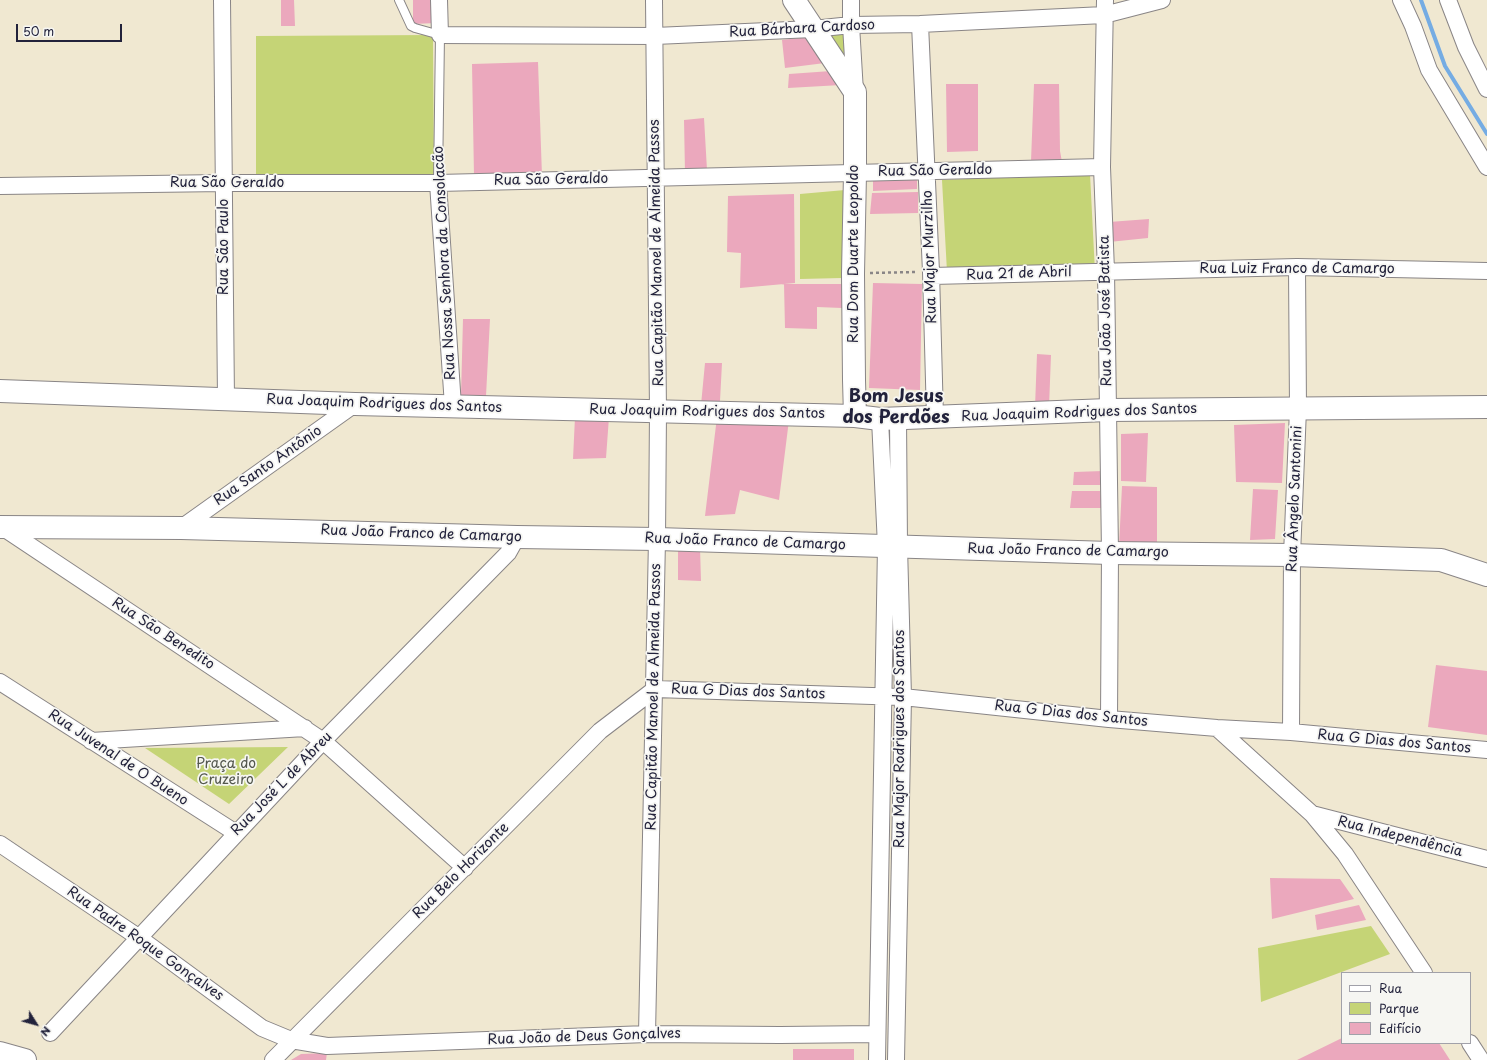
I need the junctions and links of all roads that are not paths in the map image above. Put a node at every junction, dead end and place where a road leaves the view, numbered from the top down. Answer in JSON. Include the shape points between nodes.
{"nodes":[{"id":1,"x":222,"y":0,"type":"edge"},
{"id":2,"x":400,"y":0,"type":"edge"},
{"id":3,"x":439,"y":0,"type":"edge"},
{"id":4,"x":654,"y":0,"type":"edge"},
{"id":5,"x":794,"y":0,"type":"edge"},
{"id":6,"x":851,"y":0,"type":"edge"},
{"id":7,"x":1162,"y":0,"type":"edge"},
{"id":8,"x":1401,"y":0,"type":"edge"},
{"id":9,"x":1448,"y":0,"type":"edge"},
{"id":10,"x":1104,"y":8,"type":"edge"},
{"id":11,"x":920,"y":24,"type":"junction"},
{"id":12,"x":851,"y":25,"type":"junction"},
{"id":13,"x":813,"y":28,"type":"junction"},
{"id":14,"x":440,"y":35,"type":"junction"},
{"id":15,"x":655,"y":36,"type":"junction"},
{"id":16,"x":1487,"y":89,"type":"edge"},
{"id":17,"x":855,"y":92,"type":"junction"},
{"id":18,"x":1102,"y":167,"type":"junction"},
{"id":19,"x":1487,"y":167,"type":"edge"},
{"id":20,"x":927,"y":171,"type":"junction"},
{"id":21,"x":855,"y":173,"type":"junction"},
{"id":22,"x":656,"y":178,"type":"junction"},
{"id":23,"x":224,"y":183,"type":"junction"},
{"id":24,"x":438,"y":183,"type":"junction"},
{"id":25,"x":0,"y":186,"type":"edge"},
{"id":26,"x":1297,"y":267,"type":"junction"},
{"id":27,"x":1106,"y":271,"type":"junction"},
{"id":28,"x":1487,"y":271,"type":"edge"},
{"id":29,"x":931,"y":274,"type":"junction"},
{"id":30,"x":0,"y":391,"type":"edge"},
{"id":31,"x":226,"y":399,"type":"junction"},
{"id":32,"x":355,"y":404,"type":"junction"},
{"id":33,"x":453,"y":406,"type":"junction"},
{"id":34,"x":1487,"y":407,"type":"edge"},
{"id":35,"x":1298,"y":409,"type":"junction"},
{"id":36,"x":1108,"y":410,"type":"junction"},
{"id":37,"x":658,"y":411,"type":"junction"},
{"id":38,"x":855,"y":416,"type":"junction"},
{"id":39,"x":935,"y":417,"type":"junction"},
{"id":40,"x":889,"y":418,"type":"junction"},
{"id":41,"x":1,"y":527,"type":"edge"},
{"id":42,"x":181,"y":528,"type":"junction"},
{"id":43,"x":516,"y":537,"type":"junction"},
{"id":44,"x":658,"y":539,"type":"junction"},
{"id":45,"x":892,"y":546,"type":"junction"},
{"id":46,"x":1110,"y":553,"type":"junction"},
{"id":47,"x":1292,"y":555,"type":"junction"},
{"id":48,"x":1487,"y":575,"type":"edge"},
{"id":49,"x":0,"y":682,"type":"edge"},
{"id":50,"x":655,"y":689,"type":"junction"},
{"id":51,"x":884,"y":696,"type":"junction"},
{"id":52,"x":903,"y":697,"type":"junction"},
{"id":53,"x":1109,"y":719,"type":"junction"},
{"id":54,"x":305,"y":728,"type":"junction"},
{"id":55,"x":1217,"y":728,"type":"junction"},
{"id":56,"x":1291,"y":732,"type":"junction"},
{"id":57,"x":91,"y":741,"type":"junction"},
{"id":58,"x":323,"y":741,"type":"junction"},
{"id":59,"x":1487,"y":750,"type":"edge"},
{"id":60,"x":1312,"y":814,"type":"junction"},
{"id":61,"x":236,"y":833,"type":"junction"},
{"id":62,"x":0,"y":844,"type":"edge"},
{"id":63,"x":1487,"y":859,"type":"edge"},
{"id":64,"x":465,"y":868,"type":"junction"},
{"id":65,"x":138,"y":937,"type":"junction"},
{"id":66,"x":1423,"y":972,"type":"edge"},
{"id":67,"x":50,"y":1033,"type":"dead end"},
{"id":68,"x":647,"y":1034,"type":"junction"},
{"id":69,"x":877,"y":1034,"type":"junction"},
{"id":70,"x":291,"y":1040,"type":"junction"},
{"id":71,"x":1471,"y":1044,"type":"edge"},
{"id":72,"x":0,"y":1052,"type":"edge"},
{"id":73,"x":25,"y":1060,"type":"edge"},
{"id":74,"x":273,"y":1060,"type":"edge"},
{"id":75,"x":877,"y":1060,"type":"edge"},
{"id":76,"x":896,"y":1060,"type":"edge"},
{"id":77,"x":1481,"y":1060,"type":"edge"}],
"edges":[{"from":1,"to":23,"type":"street","name":"Rua São Paulo"},
{"from":2,"to":14,"type":"lane","via":[[410,26]]},
{"from":3,"to":14,"type":"street","name":"Rua Nossa Senhora da Consolacão"},
{"from":4,"to":15,"type":"street","name":"Rua Capitão Manoel de Almeida Passos"},
{"from":5,"to":13,"type":"street"},
{"from":6,"to":12,"type":"street"},
{"from":7,"to":10,"type":"street","name":"Rua Bárbara Cardoso"},
{"from":8,"to":19,"type":"street","via":[[1429,70]]},
{"from":9,"to":16,"type":"street"},
{"from":10,"to":11,"type":"street","name":"Rua Bárbara Cardoso"},
{"from":10,"to":18,"type":"street","name":"Rua João José Batista"},
{"from":11,"to":12,"type":"street","name":"Rua Bárbara Cardoso"},
{"from":11,"to":20,"type":"street","name":"Rua Major Murzilho"},
{"from":12,"to":13,"type":"street","name":"Rua Bárbara Cardoso"},
{"from":12,"to":17,"type":"street"},
{"from":13,"to":15,"type":"street","name":"Rua Bárbara Cardoso"},
{"from":13,"to":17,"type":"street"},
{"from":14,"to":15,"type":"street","name":"Rua Bárbara Cardoso"},
{"from":14,"to":24,"type":"lane","name":"Rua Nossa Senhora da Consolacão"},
{"from":15,"to":22,"type":"street","name":"Rua Capitão Manoel de Almeida Passos"},
{"from":17,"to":21,"type":"street","name":"Rua Dom Duarte Leopoldo"},
{"from":18,"to":20,"type":"street","name":"Rua São Geraldo"},
{"from":18,"to":27,"type":"street","name":"Rua João José Batista"},
{"from":20,"to":21,"type":"street","name":"Rua São Geraldo"},
{"from":20,"to":29,"type":"street","name":"Rua Major Murzilho"},
{"from":21,"to":22,"type":"street","name":"Rua São Geraldo"},
{"from":21,"to":38,"type":"street","name":"Rua Dom Duarte Leopoldo"},
{"from":22,"to":24,"type":"street","name":"Rua São Geraldo"},
{"from":22,"to":37,"type":"street","name":"Rua Capitão Manoel de Almeida Passos"},
{"from":23,"to":24,"type":"street","name":"Rua São Geraldo"},
{"from":23,"to":25,"type":"street","name":"Rua São Geraldo"},
{"from":23,"to":31,"type":"street","name":"Rua São Paulo"},
{"from":24,"to":33,"type":"street","name":"Rua Nossa Senhora da Consolacão"},
{"from":26,"to":27,"type":"street","name":"Rua Luiz Franco de Camargo"},
{"from":26,"to":28,"type":"street","name":"Rua Luiz Franco de Camargo"},
{"from":26,"to":35,"type":"street","name":"Rua Ângelo Santonini"},
{"from":27,"to":29,"type":"street","name":"Rua 21 de Abril"},
{"from":27,"to":36,"type":"street","name":"Rua João José Batista"},
{"from":29,"to":39,"type":"street","name":"Rua Major Murzilho"},
{"from":30,"to":31,"type":"street","name":"Rua Joaquim Rodrigues dos Santos"},
{"from":31,"to":32,"type":"street","name":"Rua Joaquim Rodrigues dos Santos"},
{"from":32,"to":33,"type":"street","name":"Rua Joaquim Rodrigues dos Santos"},
{"from":32,"to":42,"type":"street","name":"Rua Santo Antônio"},
{"from":33,"to":37,"type":"street","name":"Rua Joaquim Rodrigues dos Santos"},
{"from":34,"to":35,"type":"street","name":"Rua Joaquim Rodrigues dos Santos"},
{"from":35,"to":36,"type":"street","name":"Rua Joaquim Rodrigues dos Santos"},
{"from":35,"to":47,"type":"street","name":"Rua Ângelo Santonini"},
{"from":36,"to":39,"type":"street","name":"Rua Joaquim Rodrigues dos Santos"},
{"from":36,"to":46,"type":"street","name":"Rua João José Batista"},
{"from":37,"to":38,"type":"street","name":"Rua Joaquim Rodrigues dos Santos"},
{"from":37,"to":44,"type":"street","name":"Rua Capitão Manoel de Almeida Passos"},
{"from":38,"to":40,"type":"street","name":"Rua Joaquim Rodrigues dos Santos"},
{"from":39,"to":40,"type":"street","name":"Rua Joaquim Rodrigues dos Santos"},
{"from":40,"to":45,"type":"street","name":"Rua Major Rodrigues dos Santos"},
{"from":41,"to":42,"type":"street","name":"Rua João Franco de Camargo"},
{"from":41,"to":54,"type":"street","name":"Rua São Benedito"},
{"from":42,"to":43,"type":"street","name":"Rua João Franco de Camargo"},
{"from":43,"to":44,"type":"street","name":"Rua João Franco de Camargo"},
{"from":43,"to":58,"type":"street","name":"Rua José L de Abreu","via":[[508,552]]},
{"from":44,"to":45,"type":"street","name":"Rua João Franco de Camargo"},
{"from":44,"to":50,"type":"street","name":"Rua Capitão Manoel de Almeida Passos"},
{"from":45,"to":46,"type":"street","name":"Rua João Franco de Camargo"},
{"from":45,"to":51,"type":"street","name":"Rua Major Rodrigues dos Santos"},
{"from":45,"to":52,"type":"street","name":"Rua Major Rodrigues dos Santos"},
{"from":46,"to":47,"type":"street","name":"Rua João Franco de Camargo"},
{"from":46,"to":53,"type":"street","name":"Rua João José Batista"},
{"from":47,"to":48,"type":"street","name":"Rua João Franco de Camargo","via":[[1441,560]]},
{"from":47,"to":56,"type":"street","name":"Rua Ângelo Santonini"},
{"from":49,"to":57,"type":"street","name":"Rua Juvenal de O Bueno"},
{"from":50,"to":51,"type":"street","name":"Rua G Dias dos Santos"},
{"from":50,"to":64,"type":"street","name":"Rua Belo Horizonte","via":[[600,731]]},
{"from":50,"to":68,"type":"street","name":"Rua Capitão Manoel de Almeida Passos"},
{"from":51,"to":52,"type":"street","name":"Rua G Dias dos Santos"},
{"from":51,"to":69,"type":"street","name":"Rua Major Rodrigues dos Santos"},
{"from":52,"to":53,"type":"street","name":"Rua G Dias dos Santos"},
{"from":52,"to":76,"type":"street","name":"Rua Major Rodrigues dos Santos"},
{"from":53,"to":55,"type":"street","name":"Rua G Dias dos Santos"},
{"from":54,"to":57,"type":"street"},
{"from":54,"to":58,"type":"street","name":"Rua São Benedito"},
{"from":55,"to":56,"type":"street","name":"Rua G Dias dos Santos"},
{"from":55,"to":60,"type":"street"},
{"from":56,"to":59,"type":"street","name":"Rua G Dias dos Santos"},
{"from":57,"to":61,"type":"street","name":"Rua Juvenal de O Bueno"},
{"from":58,"to":61,"type":"street","name":"Rua José L de Abreu"},
{"from":58,"to":64,"type":"street"},
{"from":60,"to":63,"type":"street","name":"Rua Independência"},
{"from":60,"to":66,"type":"street","via":[[1345,854]]},
{"from":61,"to":65,"type":"street","name":"Rua José L de Abreu"},
{"from":62,"to":65,"type":"street","name":"Rua Padre Roque Gonçalves"},
{"from":64,"to":70,"type":"street","name":"Rua Belo Horizonte"},
{"from":65,"to":67,"type":"street","name":"Rua José L de Abreu"},
{"from":65,"to":70,"type":"street","name":"Rua Padre Roque Gonçalves","via":[[262,1028]]},
{"from":68,"to":69,"type":"street","name":"Rua João de Deus Gonçalves"},
{"from":68,"to":70,"type":"street","name":"Rua João de Deus Gonçalves","via":[[327,1046]]},
{"from":69,"to":75,"type":"street","name":"Rua Major Rodrigues dos Santos"},
{"from":70,"to":74,"type":"street","name":"Rua Belo Horizonte"},
{"from":71,"to":77,"type":"street"},
{"from":72,"to":73,"type":"street"}]}
